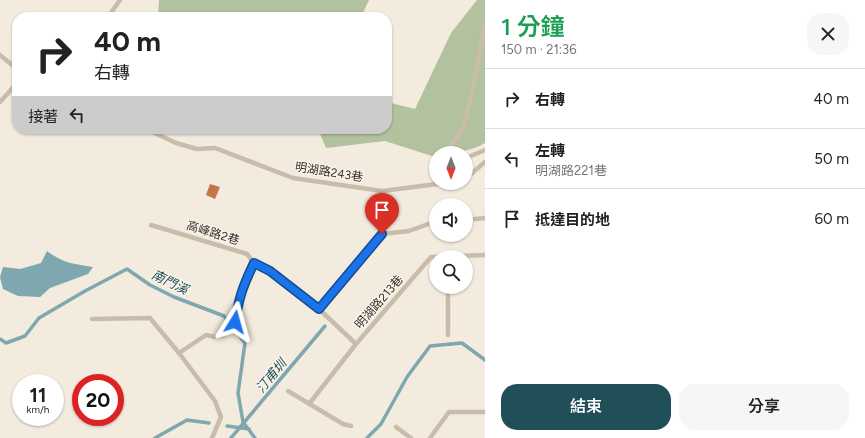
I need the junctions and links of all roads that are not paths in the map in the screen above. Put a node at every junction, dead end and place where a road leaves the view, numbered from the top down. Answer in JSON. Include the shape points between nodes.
{"nodes":[{"id":1,"x":120,"y":0,"type":"edge"},
{"id":2,"x":112,"y":12,"type":"edge"},
{"id":3,"x":485,"y":24,"type":"edge"},
{"id":4,"x":0,"y":55,"type":"edge"},
{"id":5,"x":12,"y":65,"type":"edge"},
{"id":6,"x":12,"y":89,"type":"edge"},
{"id":7,"x":0,"y":102,"type":"edge"},
{"id":8,"x":157,"y":134,"type":"edge"},
{"id":9,"x":451,"y":146,"type":"edge"},
{"id":10,"x":485,"y":150,"type":"edge"},
{"id":11,"x":473,"y":155,"type":"edge"},
{"id":12,"x":485,"y":162,"type":"edge"},
{"id":13,"x":473,"y":172,"type":"edge"},
{"id":14,"x":429,"y":185,"type":"edge"},
{"id":15,"x":485,"y":218,"type":"edge"},
{"id":16,"x":473,"y":219,"type":"edge"},
{"id":17,"x":429,"y":224,"type":"edge"},
{"id":18,"x":151,"y":225,"type":"dead end"},
{"id":19,"x":473,"y":255,"type":"edge"},
{"id":20,"x":485,"y":255,"type":"edge"},
{"id":21,"x":429,"y":259,"type":"edge"},
{"id":22,"x":254,"y":263,"type":"junction"},
{"id":23,"x":448,"y":294,"type":"edge"},
{"id":24,"x":319,"y":309,"type":"junction"},
{"id":25,"x":92,"y":319,"type":"dead end"},
{"id":26,"x":448,"y":335,"type":"dead end"},
{"id":27,"x":356,"y":344,"type":"junction"},
{"id":28,"x":179,"y":353,"type":"junction"},
{"id":29,"x":288,"y":391,"type":"dead end"},
{"id":30,"x":309,"y":404,"type":"junction"},
{"id":31,"x":485,"y":412,"type":"edge"},
{"id":32,"x":351,"y":426,"type":"dead end"},
{"id":33,"x":396,"y":427,"type":"dead end"},
{"id":34,"x":212,"y":438,"type":"edge"},
{"id":35,"x":412,"y":438,"type":"edge"},
{"id":36,"x":430,"y":438,"type":"edge"}],
"edges":[{"from":1,"to":2,"type":"lane"},
{"from":3,"to":9,"type":"lane","via":[[463,129]]},
{"from":4,"to":5,"type":"lane"},
{"from":6,"to":7,"type":"lane"},
{"from":8,"to":14,"type":"lane","name":"明湖路243巷","via":[[197,149],[216,148],[293,178],[382,191]]},
{"from":10,"to":11,"type":"lane"},
{"from":12,"to":13,"type":"lane"},
{"from":15,"to":16,"type":"lane"},
{"from":17,"to":24,"type":"lane","via":[[409,231],[382,234]]},
{"from":18,"to":22,"type":"lane","name":"高峰路2巷","via":[[247,254]]},
{"from":19,"to":20,"type":"lane","name":"明湖路213巷"},
{"from":21,"to":27,"type":"lane","name":"明湖路213巷"},
{"from":22,"to":24,"type":"lane","name":"高峰路2巷","via":[[270,271]]},
{"from":22,"to":28,"type":"lane","via":[[238,299],[235,322],[227,332],[215,337],[206,334]]},
{"from":23,"to":26,"type":"lane"},
{"from":24,"to":27,"type":"lane","name":"高峰路2巷"},
{"from":25,"to":28,"type":"lane","via":[[150,318]]},
{"from":27,"to":30,"type":"lane","name":"明湖路213巷"},
{"from":28,"to":34,"type":"lane","via":[[215,401],[221,417]]},
{"from":29,"to":30,"type":"lane"},
{"from":30,"to":32,"type":"lane"},
{"from":31,"to":36,"type":"lane","via":[[450,412]]},
{"from":33,"to":35,"type":"lane"}]}
